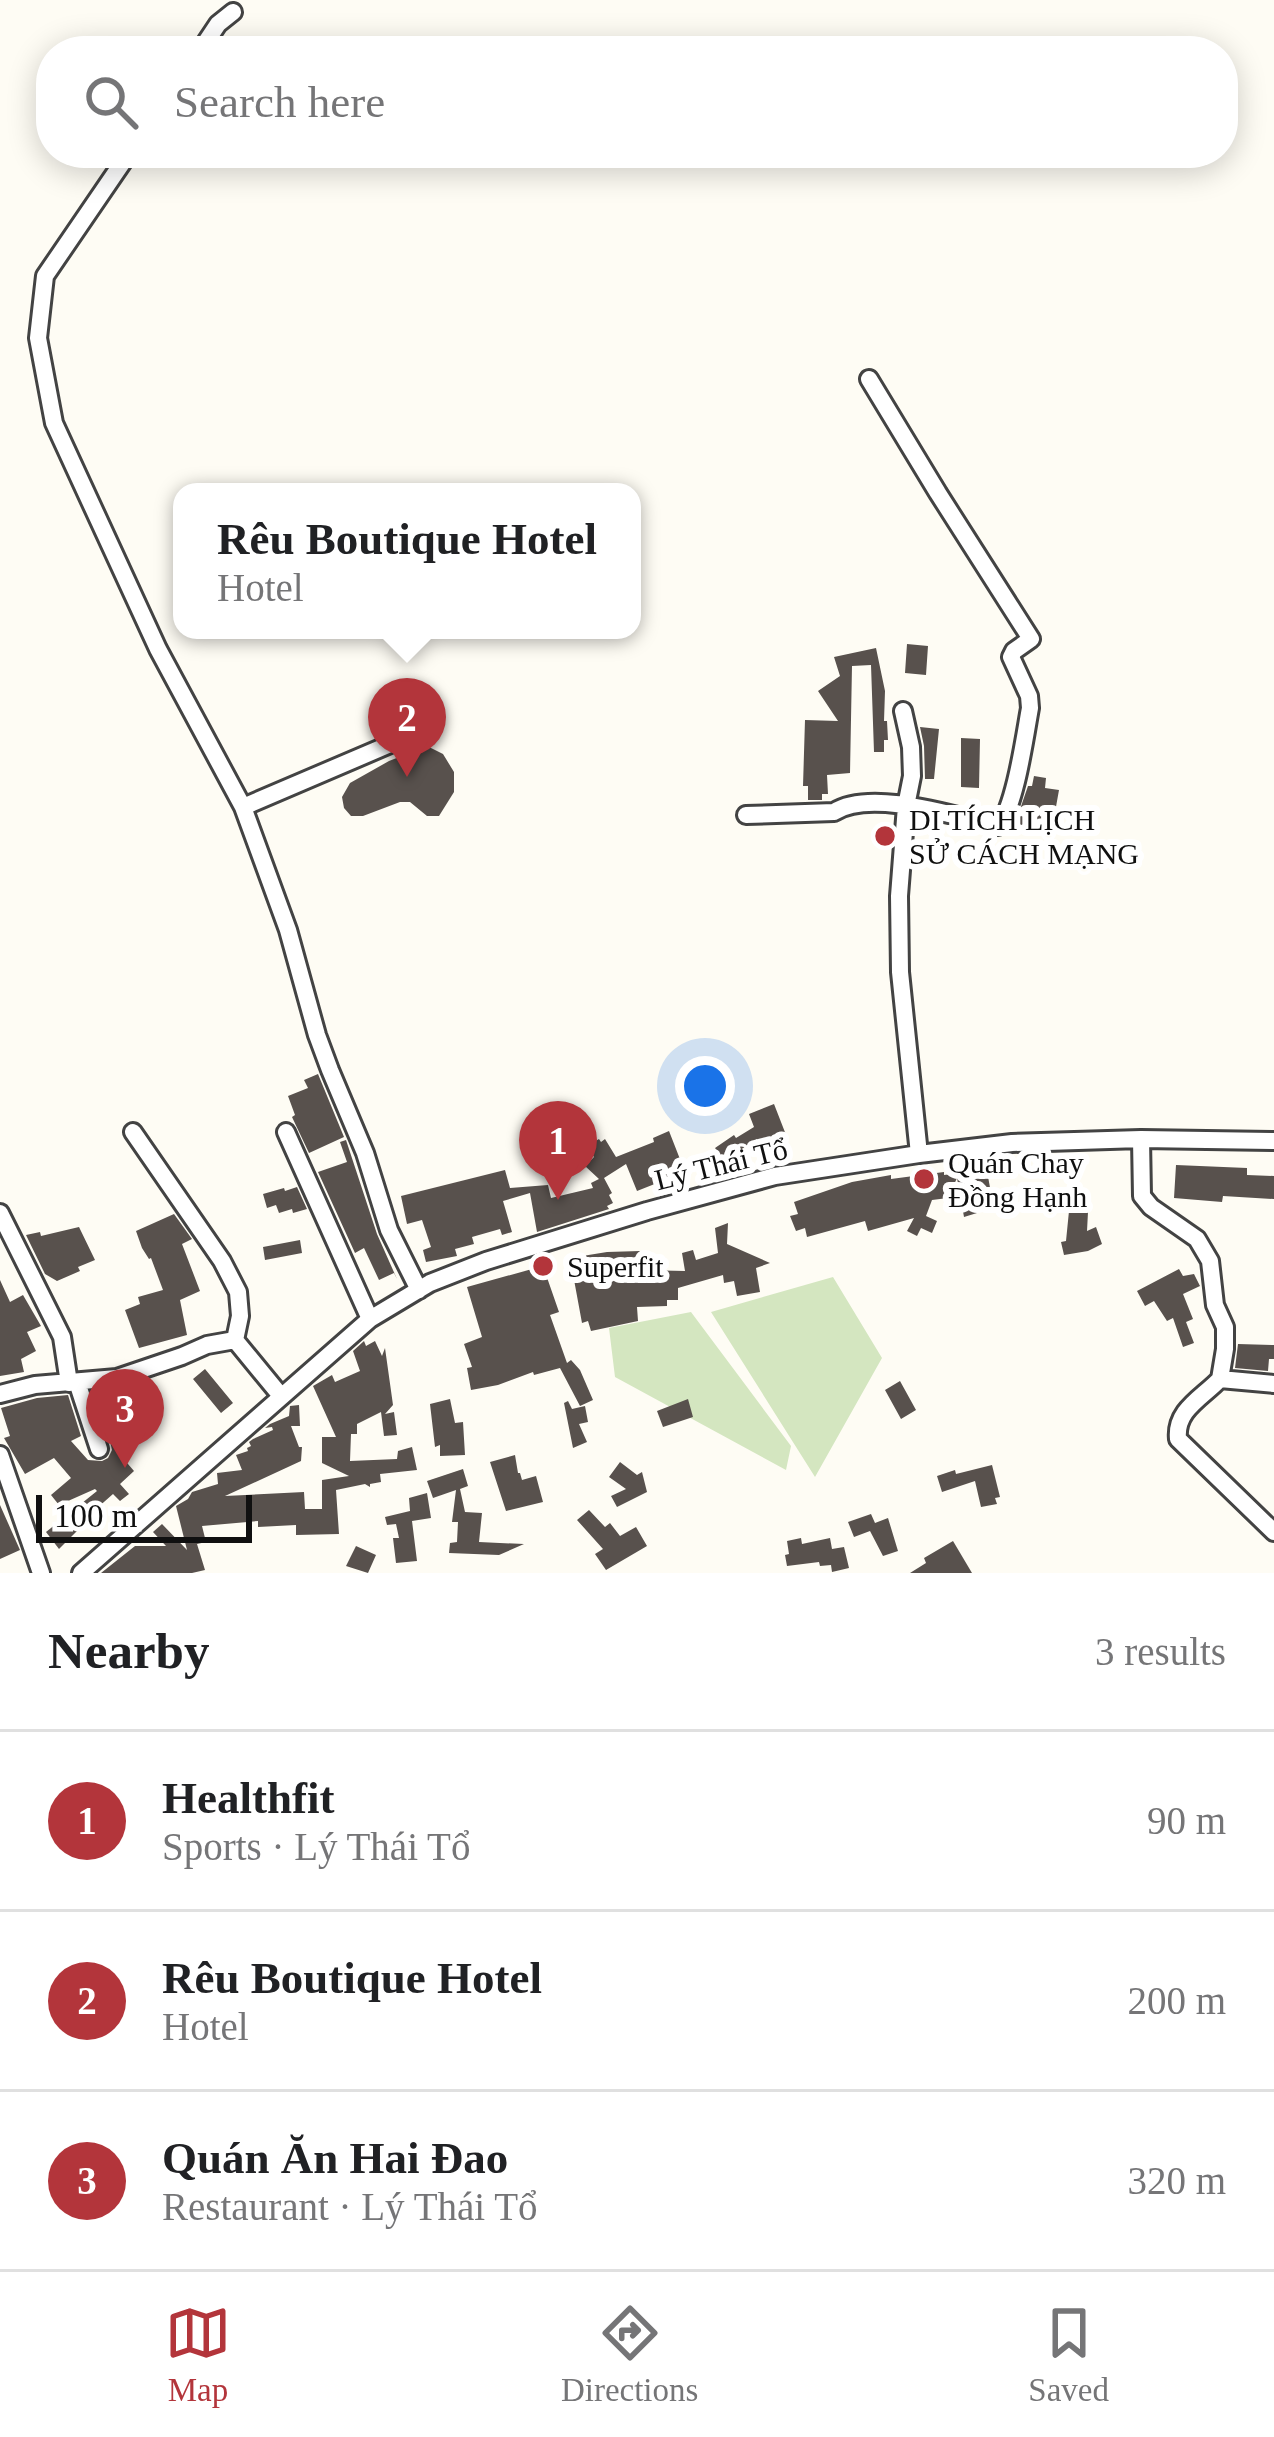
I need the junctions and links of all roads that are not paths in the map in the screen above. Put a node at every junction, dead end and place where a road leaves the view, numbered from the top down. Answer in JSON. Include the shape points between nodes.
{"nodes":[{"id":1,"x":233,"y":12,"type":"dead end"},
{"id":2,"x":210,"y":36,"type":"edge"},
{"id":3,"x":119,"y":168,"type":"edge"},
{"id":4,"x":869,"y":379,"type":"dead end"},
{"id":5,"x":903,"y":711,"type":"dead end"},
{"id":6,"x":409,"y":736,"type":"dead end"},
{"id":7,"x":906,"y":806,"type":"junction"},
{"id":8,"x":243,"y":807,"type":"junction"},
{"id":9,"x":746,"y":814,"type":"dead end"},
{"id":10,"x":133,"y":1132,"type":"dead end"},
{"id":11,"x":286,"y":1132,"type":"dead end"},
{"id":12,"x":1141,"y":1138,"type":"junction"},
{"id":13,"x":1274,"y":1141,"type":"edge"},
{"id":14,"x":919,"y":1154,"type":"junction"},
{"id":15,"x":0,"y":1214,"type":"edge"},
{"id":16,"x":419,"y":1290,"type":"junction"},
{"id":17,"x":370,"y":1319,"type":"junction"},
{"id":18,"x":235,"y":1340,"type":"junction"},
{"id":19,"x":1220,"y":1379,"type":"junction"},
{"id":20,"x":73,"y":1383,"type":"junction"},
{"id":21,"x":1274,"y":1384,"type":"edge"},
{"id":22,"x":0,"y":1394,"type":"edge"},
{"id":23,"x":280,"y":1396,"type":"junction"},
{"id":24,"x":99,"y":1449,"type":"dead end"},
{"id":25,"x":0,"y":1455,"type":"edge"},
{"id":26,"x":1272,"y":1525,"type":"edge"},
{"id":27,"x":41,"y":1573,"type":"edge"},
{"id":28,"x":81,"y":1573,"type":"edge"}],
"edges":[{"from":1,"to":2,"type":"street"},
{"from":3,"to":8,"type":"street","via":[[45,276],[38,338],[44,379],[54,423],[127,584]]},
{"from":4,"to":7,"type":"street","via":[[1031,638],[1011,657],[1030,708],[1003,823]]},
{"from":5,"to":7,"type":"street","via":[[911,747]]},
{"from":6,"to":8,"type":"street"},
{"from":7,"to":9,"type":"street"},
{"from":7,"to":14,"type":"street","via":[[900,972]]},
{"from":8,"to":16,"type":"street","via":[[323,1053]]},
{"from":10,"to":18,"type":"street","via":[[223,1261],[238,1292]]},
{"from":11,"to":17,"type":"street"},
{"from":12,"to":13,"type":"street","name":"Lý Thái Tổ"},
{"from":12,"to":14,"type":"street","name":"Lý Thái Tổ"},
{"from":12,"to":19,"type":"street","via":[[1142,1196],[1197,1239],[1210,1261],[1225,1327]]},
{"from":14,"to":16,"type":"street","name":"Lý Thái Tổ","via":[[689,1199],[486,1261]]},
{"from":15,"to":20,"type":"street","via":[[62,1337]]},
{"from":16,"to":17,"type":"street","name":"Lý Thái Tổ"},
{"from":17,"to":23,"type":"street","name":"Lý Thái Tổ"},
{"from":18,"to":20,"type":"street","via":[[117,1378]]},
{"from":18,"to":23,"type":"street"},
{"from":19,"to":21,"type":"street"},
{"from":19,"to":26,"type":"street","via":[[1180,1418],[1178,1439]]},
{"from":20,"to":22,"type":"street"},
{"from":20,"to":24,"type":"street"},
{"from":23,"to":28,"type":"street","name":"Lý Thái Tổ"},
{"from":25,"to":27,"type":"street"}]}
